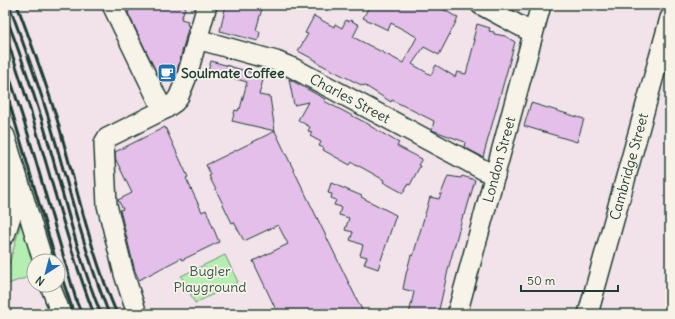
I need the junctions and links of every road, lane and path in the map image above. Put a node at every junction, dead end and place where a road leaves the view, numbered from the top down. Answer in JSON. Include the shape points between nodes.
{"nodes":[{"id":1,"x":112,"y":5,"type":"edge"},
{"id":2,"x":207,"y":5,"type":"edge"},
{"id":3,"x":481,"y":5,"type":"edge"},
{"id":4,"x":541,"y":5,"type":"edge"},
{"id":5,"x":670,"y":18,"type":"edge"},
{"id":6,"x":533,"y":33,"type":"junction"},
{"id":7,"x":197,"y":39,"type":"junction"},
{"id":8,"x":165,"y":109,"type":"junction"},
{"id":9,"x":5,"y":136,"type":"edge"},
{"id":10,"x":8,"y":157,"type":"edge"},
{"id":11,"x":495,"y":176,"type":"junction"},
{"id":12,"x":20,"y":188,"type":"junction"},
{"id":13,"x":5,"y":235,"type":"edge"},
{"id":14,"x":40,"y":253,"type":"edge"},
{"id":15,"x":53,"y":293,"type":"edge"},
{"id":16,"x":61,"y":314,"type":"edge"},
{"id":17,"x":137,"y":314,"type":"edge"},
{"id":18,"x":457,"y":314,"type":"edge"},
{"id":19,"x":588,"y":314,"type":"edge"}],
"edges":[{"from":1,"to":8,"type":"street","via":[[158,100]]},
{"from":2,"to":7,"type":"street"},
{"from":3,"to":6,"type":"street"},
{"from":4,"to":6,"type":"street","name":"London Street"},
{"from":5,"to":19,"type":"street","name":"Cambridge Street"},
{"from":6,"to":11,"type":"street","name":"London Street"},
{"from":7,"to":8,"type":"street","via":[[182,89],[174,102]]},
{"from":7,"to":11,"type":"street","name":"Charles Street","via":[[293,68]]},
{"from":8,"to":17,"type":"street","via":[[107,138],[104,143],[107,205]]},
{"from":9,"to":10,"type":"street"},
{"from":10,"to":12,"type":"street"},
{"from":11,"to":18,"type":"street","name":"London Street"},
{"from":12,"to":13,"type":"street"},
{"from":12,"to":14,"type":"street"},
{"from":15,"to":16,"type":"street"}]}
